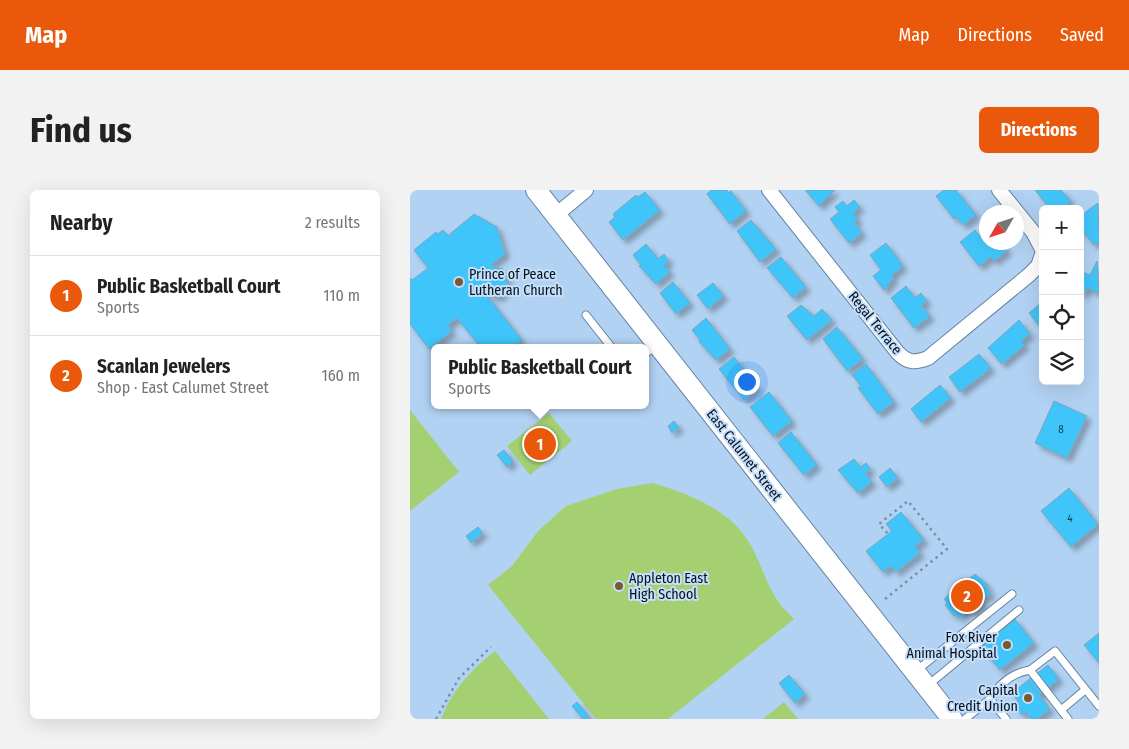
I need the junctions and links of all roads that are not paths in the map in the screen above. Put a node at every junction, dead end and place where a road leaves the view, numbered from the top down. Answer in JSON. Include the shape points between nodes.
{"nodes":[{"id":1,"x":536,"y":190,"type":"edge"},
{"id":2,"x":586,"y":190,"type":"edge"},
{"id":3,"x":769,"y":190,"type":"edge"},
{"id":4,"x":999,"y":190,"type":"edge"},
{"id":5,"x":556,"y":215,"type":"junction"},
{"id":6,"x":1042,"y":250,"type":"edge"},
{"id":7,"x":1039,"y":263,"type":"edge"},
{"id":8,"x":586,"y":315,"type":"dead end"},
{"id":9,"x":609,"y":344,"type":"edge"},
{"id":10,"x":647,"y":344,"type":"edge"},
{"id":11,"x":651,"y":350,"type":"edge"},
{"id":12,"x":1012,"y":594,"type":"dead end"},
{"id":13,"x":1019,"y":610,"type":"dead end"},
{"id":14,"x":1030,"y":670,"type":"junction"},
{"id":15,"x":921,"y":679,"type":"junction"},
{"id":16,"x":1085,"y":690,"type":"junction"},
{"id":17,"x":990,"y":699,"type":"junction"},
{"id":18,"x":1097,"y":705,"type":"edge"},
{"id":19,"x":1061,"y":710,"type":"junction"},
{"id":20,"x":952,"y":719,"type":"edge"},
{"id":21,"x":964,"y":719,"type":"edge"},
{"id":22,"x":1006,"y":719,"type":"edge"},
{"id":23,"x":1068,"y":719,"type":"edge"}],
"edges":[{"from":1,"to":5,"type":"main road","name":"East Calumet Street"},
{"from":2,"to":5,"type":"street"},
{"from":3,"to":7,"type":"street","name":"Regal Terrace","via":[[906,360],[914,362],[928,358]]},
{"from":4,"to":6,"type":"street","name":"Regal Terrace","via":[[1033,232]]},
{"from":5,"to":10,"type":"main road","name":"East Calumet Street"},
{"from":8,"to":9,"type":"lane"},
{"from":11,"to":15,"type":"main road","name":"East Calumet Street"},
{"from":12,"to":15,"type":"lane"},
{"from":13,"to":15,"type":"lane"},
{"from":14,"to":16,"type":"lane","via":[[1055,651]]},
{"from":14,"to":17,"type":"lane","via":[[1018,672],[997,688]]},
{"from":14,"to":19,"type":"lane"},
{"from":15,"to":20,"type":"main road","name":"East Calumet Street"},
{"from":16,"to":18,"type":"lane"},
{"from":16,"to":19,"type":"lane"},
{"from":17,"to":21,"type":"lane"},
{"from":17,"to":22,"type":"lane"},
{"from":19,"to":23,"type":"lane"}]}
